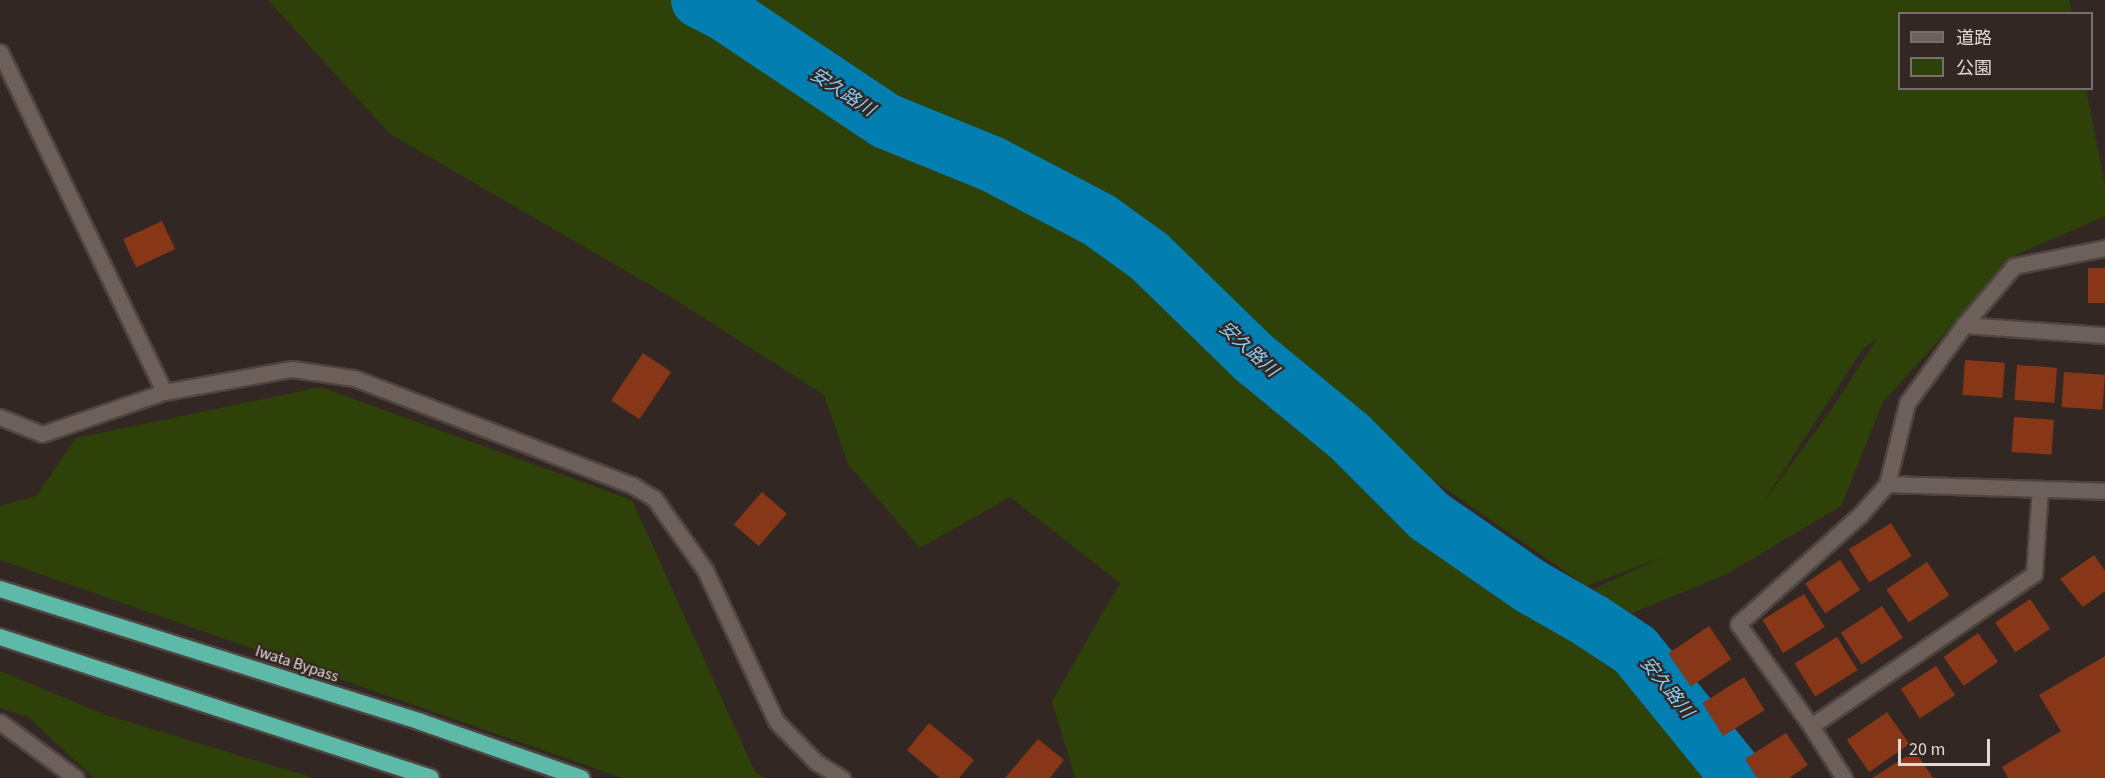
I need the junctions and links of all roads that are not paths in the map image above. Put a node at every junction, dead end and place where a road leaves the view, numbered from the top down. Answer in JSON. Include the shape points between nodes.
{"nodes":[{"id":1,"x":0,"y":52,"type":"edge"},
{"id":2,"x":2105,"y":248,"type":"edge"},
{"id":3,"x":1964,"y":326,"type":"junction"},
{"id":4,"x":2105,"y":335,"type":"edge"},
{"id":5,"x":164,"y":392,"type":"junction"},
{"id":6,"x":0,"y":417,"type":"edge"},
{"id":7,"x":1887,"y":484,"type":"junction"},
{"id":8,"x":2040,"y":489,"type":"junction"},
{"id":9,"x":2105,"y":491,"type":"edge"},
{"id":10,"x":0,"y":589,"type":"edge"},
{"id":11,"x":0,"y":637,"type":"edge"},
{"id":12,"x":0,"y":722,"type":"edge"},
{"id":13,"x":1810,"y":726,"type":"junction"},
{"id":14,"x":76,"y":778,"type":"edge"},
{"id":15,"x":431,"y":778,"type":"edge"},
{"id":16,"x":581,"y":778,"type":"edge"},
{"id":17,"x":842,"y":778,"type":"edge"},
{"id":18,"x":1844,"y":778,"type":"edge"}],
"edges":[{"from":1,"to":5,"type":"street"},
{"from":2,"to":3,"type":"street","via":[[2014,266]]},
{"from":3,"to":4,"type":"street"},
{"from":3,"to":7,"type":"street","via":[[1907,403]]},
{"from":5,"to":6,"type":"street","via":[[42,434]]},
{"from":5,"to":17,"type":"street","via":[[292,369],[354,378],[632,485],[654,498],[705,570],[776,721],[816,762]]},
{"from":7,"to":8,"type":"street"},
{"from":7,"to":13,"type":"street","via":[[1860,515],[1738,624]]},
{"from":8,"to":9,"type":"street"},
{"from":8,"to":13,"type":"street","via":[[2034,574]]},
{"from":10,"to":16,"type":"highway","name":"Iwata Bypass","via":[[422,722]]},
{"from":11,"to":15,"type":"highway"},
{"from":12,"to":14,"type":"street"},
{"from":13,"to":18,"type":"street"}]}
